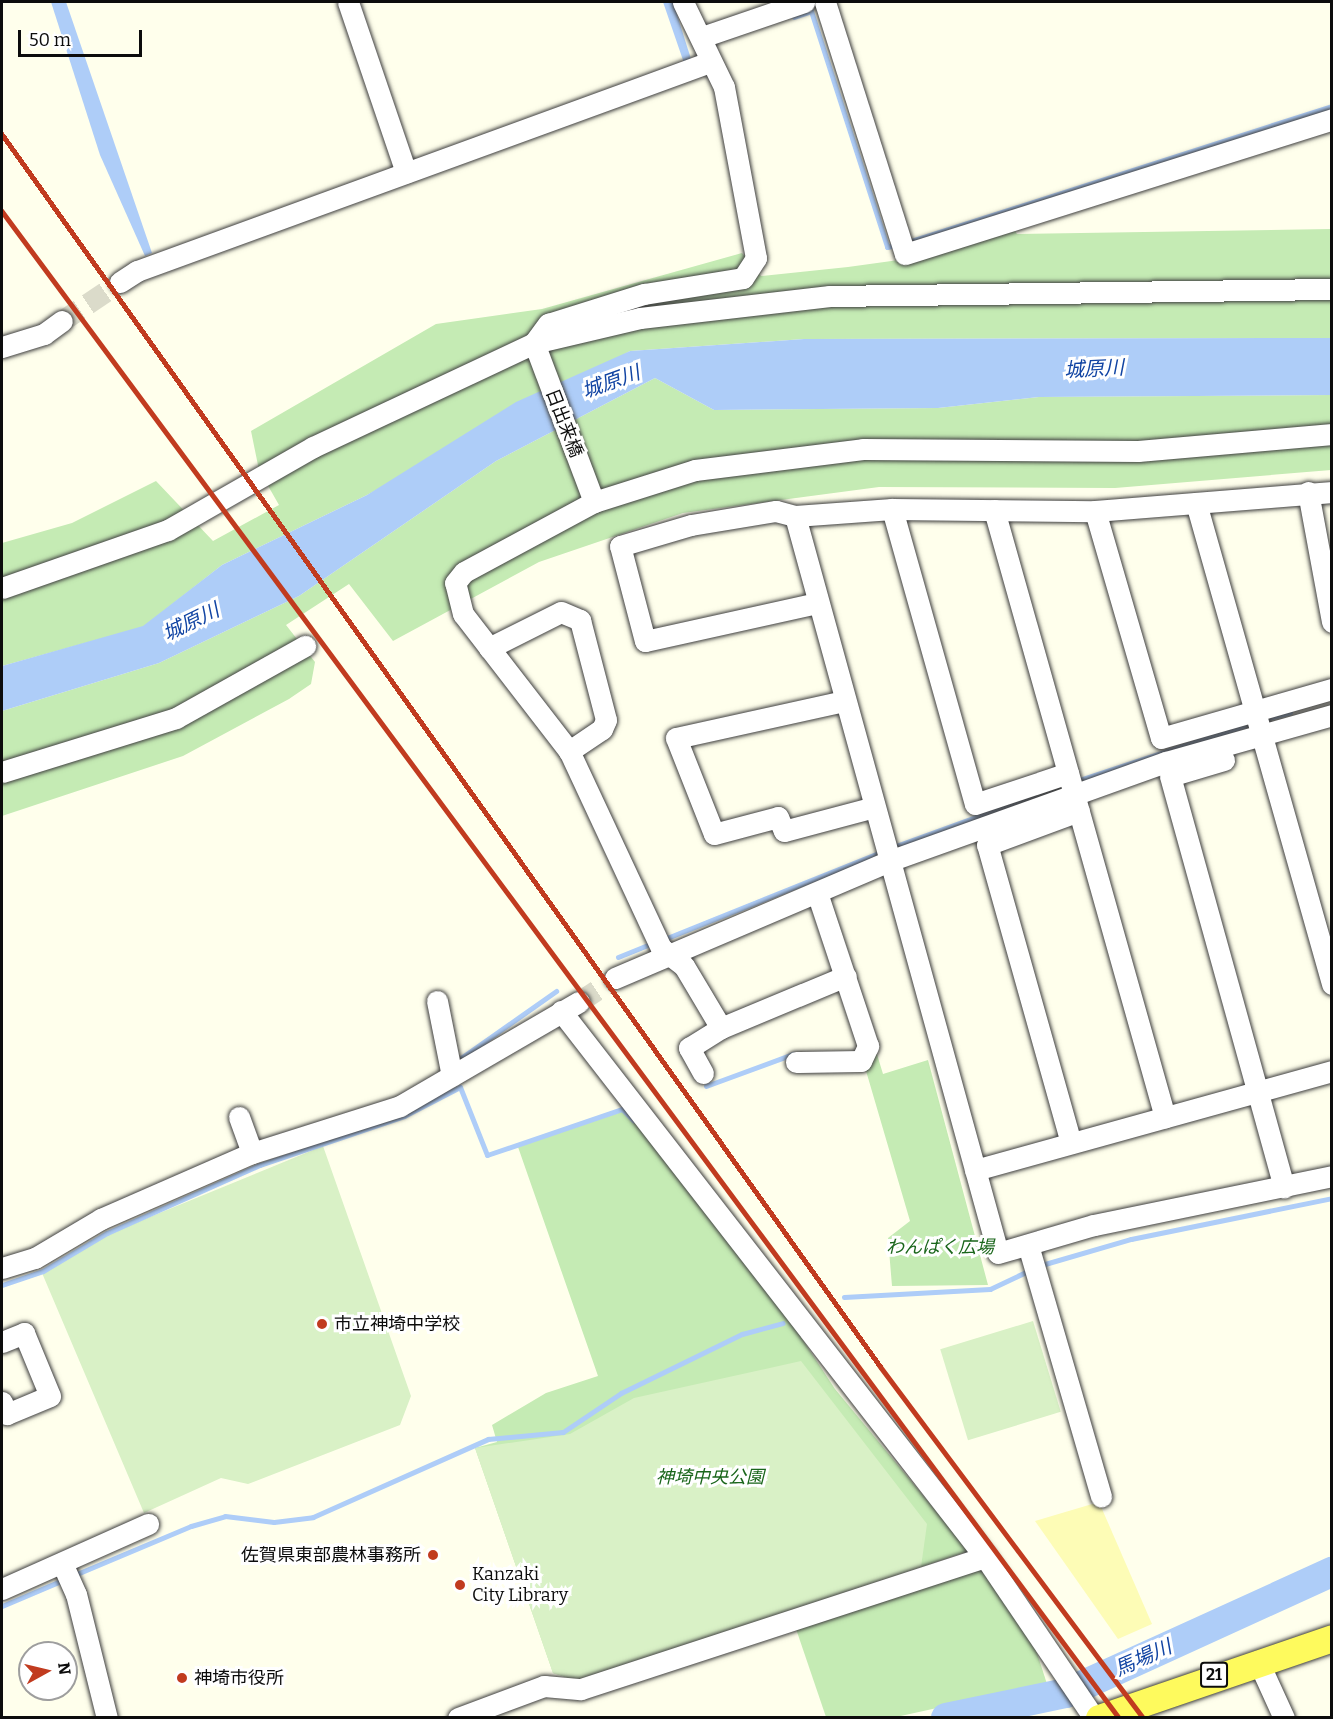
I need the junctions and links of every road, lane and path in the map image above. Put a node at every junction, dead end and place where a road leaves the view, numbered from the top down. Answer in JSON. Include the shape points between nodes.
{"nodes":[{"id":1,"x":348,"y":2,"type":"edge"},
{"id":2,"x":683,"y":2,"type":"edge"},
{"id":3,"x":804,"y":2,"type":"edge"},
{"id":4,"x":825,"y":2,"type":"edge"},
{"id":5,"x":702,"y":37,"type":"junction"},
{"id":6,"x":710,"y":62,"type":"junction"},
{"id":7,"x":1332,"y":119,"type":"edge"},
{"id":8,"x":406,"y":172,"type":"junction"},
{"id":9,"x":120,"y":282,"type":"tunnel mouth"},
{"id":10,"x":1332,"y":289,"type":"edge"},
{"id":11,"x":62,"y":321,"type":"tunnel mouth"},
{"id":12,"x":534,"y":343,"type":"junction"},
{"id":13,"x":2,"y":347,"type":"edge"},
{"id":14,"x":1332,"y":435,"type":"edge"},
{"id":15,"x":1308,"y":492,"type":"junction"},
{"id":16,"x":1332,"y":492,"type":"edge"},
{"id":17,"x":594,"y":502,"type":"junction"},
{"id":18,"x":1196,"y":503,"type":"junction"},
{"id":19,"x":892,"y":509,"type":"junction"},
{"id":20,"x":994,"y":510,"type":"junction"},
{"id":21,"x":1095,"y":511,"type":"junction"},
{"id":22,"x":795,"y":516,"type":"junction"},
{"id":23,"x":2,"y":588,"type":"edge"},
{"id":24,"x":817,"y":603,"type":"junction"},
{"id":25,"x":1332,"y":622,"type":"edge"},
{"id":26,"x":305,"y":646,"type":"dead end"},
{"id":27,"x":489,"y":648,"type":"junction"},
{"id":28,"x":1332,"y":689,"type":"edge"},
{"id":29,"x":844,"y":701,"type":"junction"},
{"id":30,"x":1332,"y":714,"type":"edge"},
{"id":31,"x":1332,"y":728,"type":"edge"},
{"id":32,"x":1260,"y":730,"type":"junction"},
{"id":33,"x":569,"y":751,"type":"junction"},
{"id":34,"x":2,"y":772,"type":"edge"},
{"id":35,"x":1073,"y":792,"type":"junction"},
{"id":36,"x":874,"y":807,"type":"junction"},
{"id":37,"x":887,"y":854,"type":"junction"},
{"id":38,"x":817,"y":893,"type":"junction"},
{"id":39,"x":663,"y":947,"type":"junction"},
{"id":40,"x":846,"y":976,"type":"junction"},
{"id":41,"x":615,"y":978,"type":"tunnel mouth"},
{"id":42,"x":1332,"y":984,"type":"edge"},
{"id":43,"x":437,"y":1001,"type":"dead end"},
{"id":44,"x":721,"y":1028,"type":"junction"},
{"id":45,"x":796,"y":1062,"type":"dead end"},
{"id":46,"x":1332,"y":1071,"type":"edge"},
{"id":47,"x":703,"y":1073,"type":"dead end"},
{"id":48,"x":452,"y":1076,"type":"junction"},
{"id":49,"x":1259,"y":1091,"type":"junction"},
{"id":50,"x":239,"y":1117,"type":"dead end"},
{"id":51,"x":1165,"y":1117,"type":"junction"},
{"id":52,"x":1071,"y":1143,"type":"junction"},
{"id":53,"x":252,"y":1153,"type":"junction"},
{"id":54,"x":975,"y":1170,"type":"junction"},
{"id":55,"x":1332,"y":1176,"type":"edge"},
{"id":56,"x":1284,"y":1187,"type":"junction"},
{"id":57,"x":1032,"y":1260,"type":"junction"},
{"id":58,"x":2,"y":1268,"type":"edge"},
{"id":59,"x":2,"y":1342,"type":"edge"},
{"id":60,"x":2,"y":1402,"type":"edge"},
{"id":61,"x":1101,"y":1497,"type":"dead end"},
{"id":62,"x":148,"y":1524,"type":"dead end"},
{"id":63,"x":985,"y":1557,"type":"junction"},
{"id":64,"x":62,"y":1563,"type":"junction"},
{"id":65,"x":2,"y":1589,"type":"edge"},
{"id":66,"x":1332,"y":1638,"type":"edge"},
{"id":67,"x":1258,"y":1661,"type":"junction"},
{"id":68,"x":1092,"y":1712,"type":"edge"},
{"id":69,"x":106,"y":1718,"type":"edge"},
{"id":70,"x":458,"y":1718,"type":"edge"},
{"id":71,"x":1284,"y":1718,"type":"edge"}],
"edges":[{"from":1,"to":8,"type":"street"},
{"from":2,"to":5,"type":"street","via":[[691,25]]},
{"from":3,"to":5,"type":"street"},
{"from":4,"to":7,"type":"street","via":[[903,247]]},
{"from":5,"to":6,"type":"street"},
{"from":6,"to":8,"type":"street"},
{"from":6,"to":12,"type":"street","via":[[724,87],[756,258],[743,278],[644,294],[548,324]]},
{"from":8,"to":9,"type":"street","via":[[137,271]]},
{"from":10,"to":12,"type":"street","via":[[830,296],[640,318]]},
{"from":11,"to":13,"type":"street","via":[[44,334]]},
{"from":12,"to":17,"type":"street","name":"日出来橋"},
{"from":12,"to":23,"type":"street","via":[[313,447],[168,530]]},
{"from":14,"to":17,"type":"street","via":[[1138,451],[863,449],[695,470]]},
{"from":15,"to":16,"type":"street"},
{"from":15,"to":18,"type":"street"},
{"from":15,"to":25,"type":"street"},
{"from":17,"to":27,"type":"street","via":[[464,572],[455,583],[463,614]]},
{"from":18,"to":21,"type":"street"},
{"from":18,"to":32,"type":"street"},
{"from":19,"to":20,"type":"street"},
{"from":19,"to":22,"type":"street"},
{"from":19,"to":35,"type":"street","via":[[975,804]]},
{"from":20,"to":21,"type":"street"},
{"from":20,"to":35,"type":"street"},
{"from":21,"to":32,"type":"street","via":[[1161,738]]},
{"from":22,"to":24,"type":"street"},
{"from":22,"to":24,"type":"street","via":[[777,511],[691,525],[620,546],[645,641]]},
{"from":24,"to":29,"type":"street"},
{"from":26,"to":34,"type":"street","via":[[176,718]]},
{"from":27,"to":33,"type":"street"},
{"from":27,"to":33,"type":"street","via":[[561,612],[580,620],[606,720],[602,729]]},
{"from":28,"to":32,"type":"street"},
{"from":29,"to":36,"type":"street"},
{"from":29,"to":36,"type":"street","via":[[676,738],[714,834],[778,817],[784,831]]},
{"from":30,"to":32,"type":"street"},
{"from":31,"to":32,"type":"street"},
{"from":32,"to":35,"type":"street"},
{"from":32,"to":42,"type":"street"},
{"from":32,"to":49,"type":"street","via":[[1170,776]]},
{"from":33,"to":39,"type":"street"},
{"from":35,"to":37,"type":"street"},
{"from":35,"to":51,"type":"street"},
{"from":35,"to":52,"type":"street","via":[[987,845]]},
{"from":36,"to":37,"type":"street"},
{"from":37,"to":38,"type":"street"},
{"from":37,"to":54,"type":"street"},
{"from":38,"to":39,"type":"street"},
{"from":38,"to":40,"type":"street"},
{"from":39,"to":41,"type":"street"},
{"from":39,"to":44,"type":"street"},
{"from":40,"to":44,"type":"street"},
{"from":40,"to":45,"type":"street","via":[[868,1046],[861,1061]]},
{"from":43,"to":48,"type":"street"},
{"from":44,"to":47,"type":"street","via":[[689,1048]]},
{"from":46,"to":49,"type":"street"},
{"from":48,"to":53,"type":"street","via":[[400,1106]]},
{"from":48,"to":63,"type":"street","via":[[570,1007],[653,1123]]},
{"from":49,"to":51,"type":"street"},
{"from":49,"to":56,"type":"street"},
{"from":50,"to":53,"type":"street"},
{"from":51,"to":52,"type":"street"},
{"from":52,"to":54,"type":"street"},
{"from":53,"to":58,"type":"street","via":[[101,1219],[35,1258]]},
{"from":54,"to":57,"type":"street","via":[[998,1253]]},
{"from":55,"to":56,"type":"street"},
{"from":56,"to":57,"type":"street","via":[[1125,1218]]},
{"from":57,"to":61,"type":"street"},
{"from":59,"to":60,"type":"street","via":[[24,1333],[50,1396],[7,1414]]},
{"from":62,"to":64,"type":"street"},
{"from":63,"to":68,"type":"street"},
{"from":63,"to":70,"type":"street","via":[[581,1689],[544,1686]]},
{"from":64,"to":65,"type":"street"},
{"from":64,"to":69,"type":"street","via":[[76,1594]]},
{"from":66,"to":67,"type":"main road","number":"21"},
{"from":67,"to":68,"type":"main road","number":"21"},
{"from":67,"to":71,"type":"street"}]}
